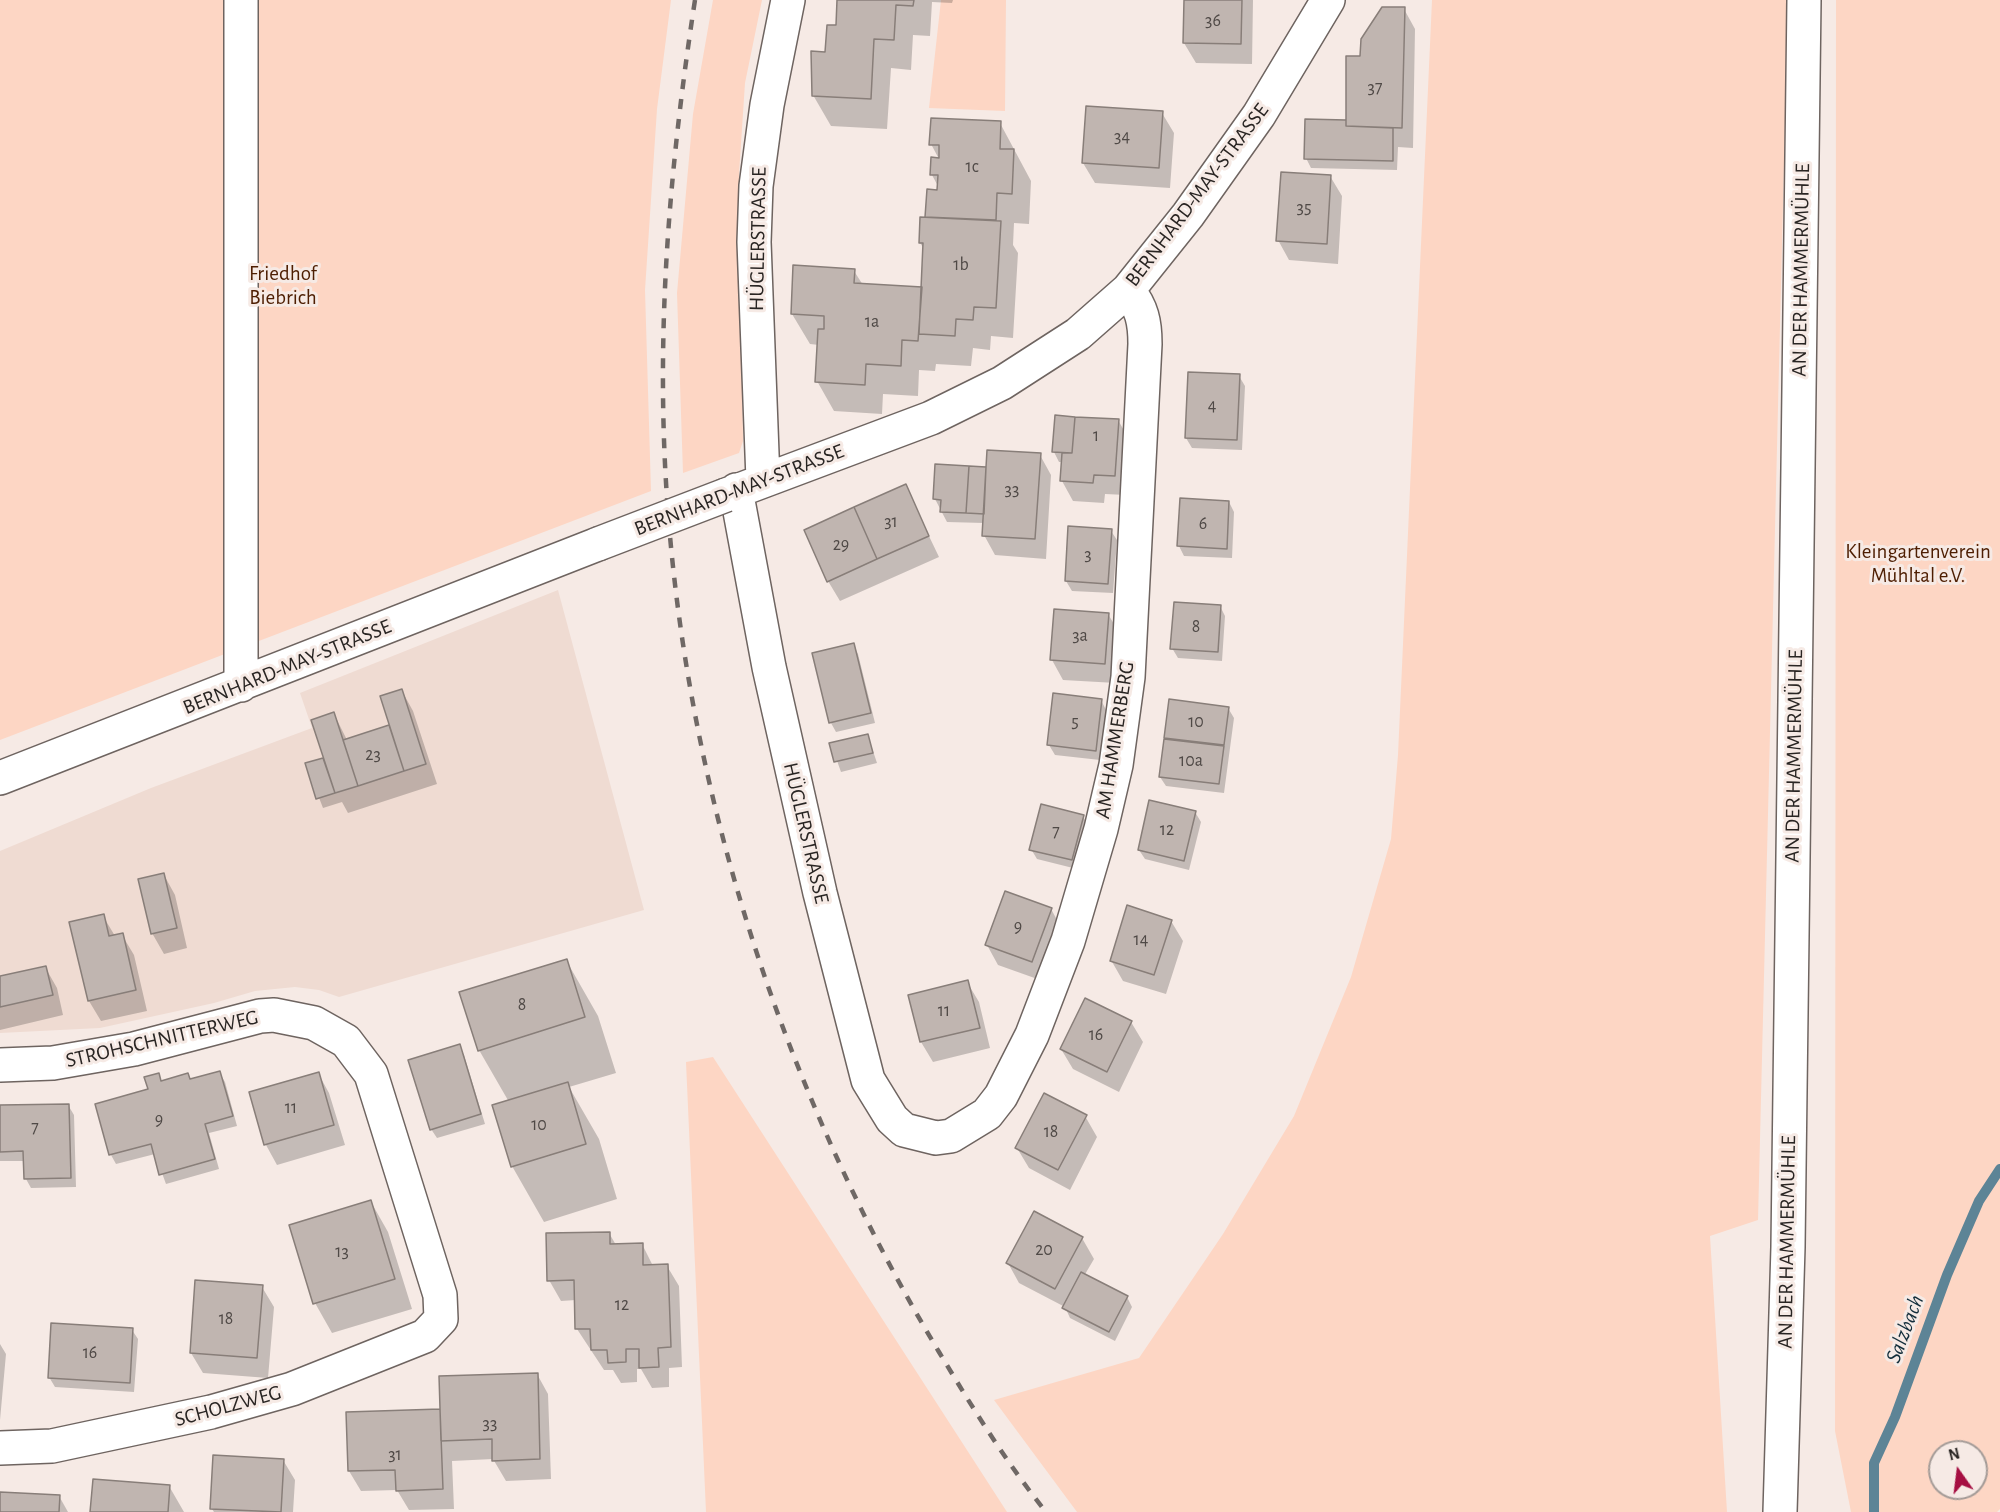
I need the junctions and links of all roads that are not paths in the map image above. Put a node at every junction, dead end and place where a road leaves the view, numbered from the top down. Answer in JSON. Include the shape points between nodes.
{"nodes":[{"id":1,"x":241,"y":0,"type":"edge"},
{"id":2,"x":788,"y":0,"type":"edge"},
{"id":3,"x":1328,"y":0,"type":"edge"},
{"id":4,"x":1804,"y":0,"type":"edge"},
{"id":5,"x":1128,"y":290,"type":"junction"},
{"id":6,"x":742,"y":488,"type":"junction"},
{"id":7,"x":242,"y":686,"type":"junction"},
{"id":8,"x":0,"y":778,"type":"edge"},
{"id":9,"x":0,"y":1065,"type":"edge"},
{"id":10,"x":936,"y":1138,"type":"joint"},
{"id":11,"x":441,"y":1318,"type":"joint"},
{"id":12,"x":0,"y":1448,"type":"edge"},
{"id":13,"x":1780,"y":1512,"type":"edge"}],
"edges":[{"from":1,"to":7,"type":"street"},
{"from":2,"to":6,"type":"street","name":"HÜGLERSTRASSE","via":[[756,186]]},
{"from":3,"to":5,"type":"street","name":"BERNHARD-MAY-STRASSE","via":[[1259,115],[1188,215]]},
{"from":4,"to":13,"type":"street","name":"AN DER HAMMERMÜHLE","via":[[1788,1247]]},
{"from":5,"to":6,"type":"street","name":"BERNHARD-MAY-STRASSE","via":[[1077,334],[1002,383],[932,418]]},
{"from":5,"to":10,"type":"street","name":"AM HAMMERBERG","via":[[1139,304],[1145,344],[1128,677],[1116,765],[1068,941],[1032,1035],[1001,1096],[987,1114],[951,1136]]},
{"from":6,"to":7,"type":"street","name":"BERNHARD-MAY-STRASSE","bridge":true},
{"from":6,"to":10,"type":"street","name":"HÜGLERSTRASSE","via":[[769,667],[857,1048],[868,1080],[892,1119],[904,1130]]},
{"from":7,"to":8,"type":"street","name":"BERNHARD-MAY-STRASSE"},
{"from":9,"to":11,"type":"street","name":"STROHSCHNITTERWEG","via":[[53,1063],[134,1049],[274,1014],[314,1023],[346,1041],[371,1074],[440,1295]]},
{"from":11,"to":12,"type":"street","name":"SCHOLZWEG","via":[[425,1336],[292,1389],[234,1406],[52,1446]]}]}
